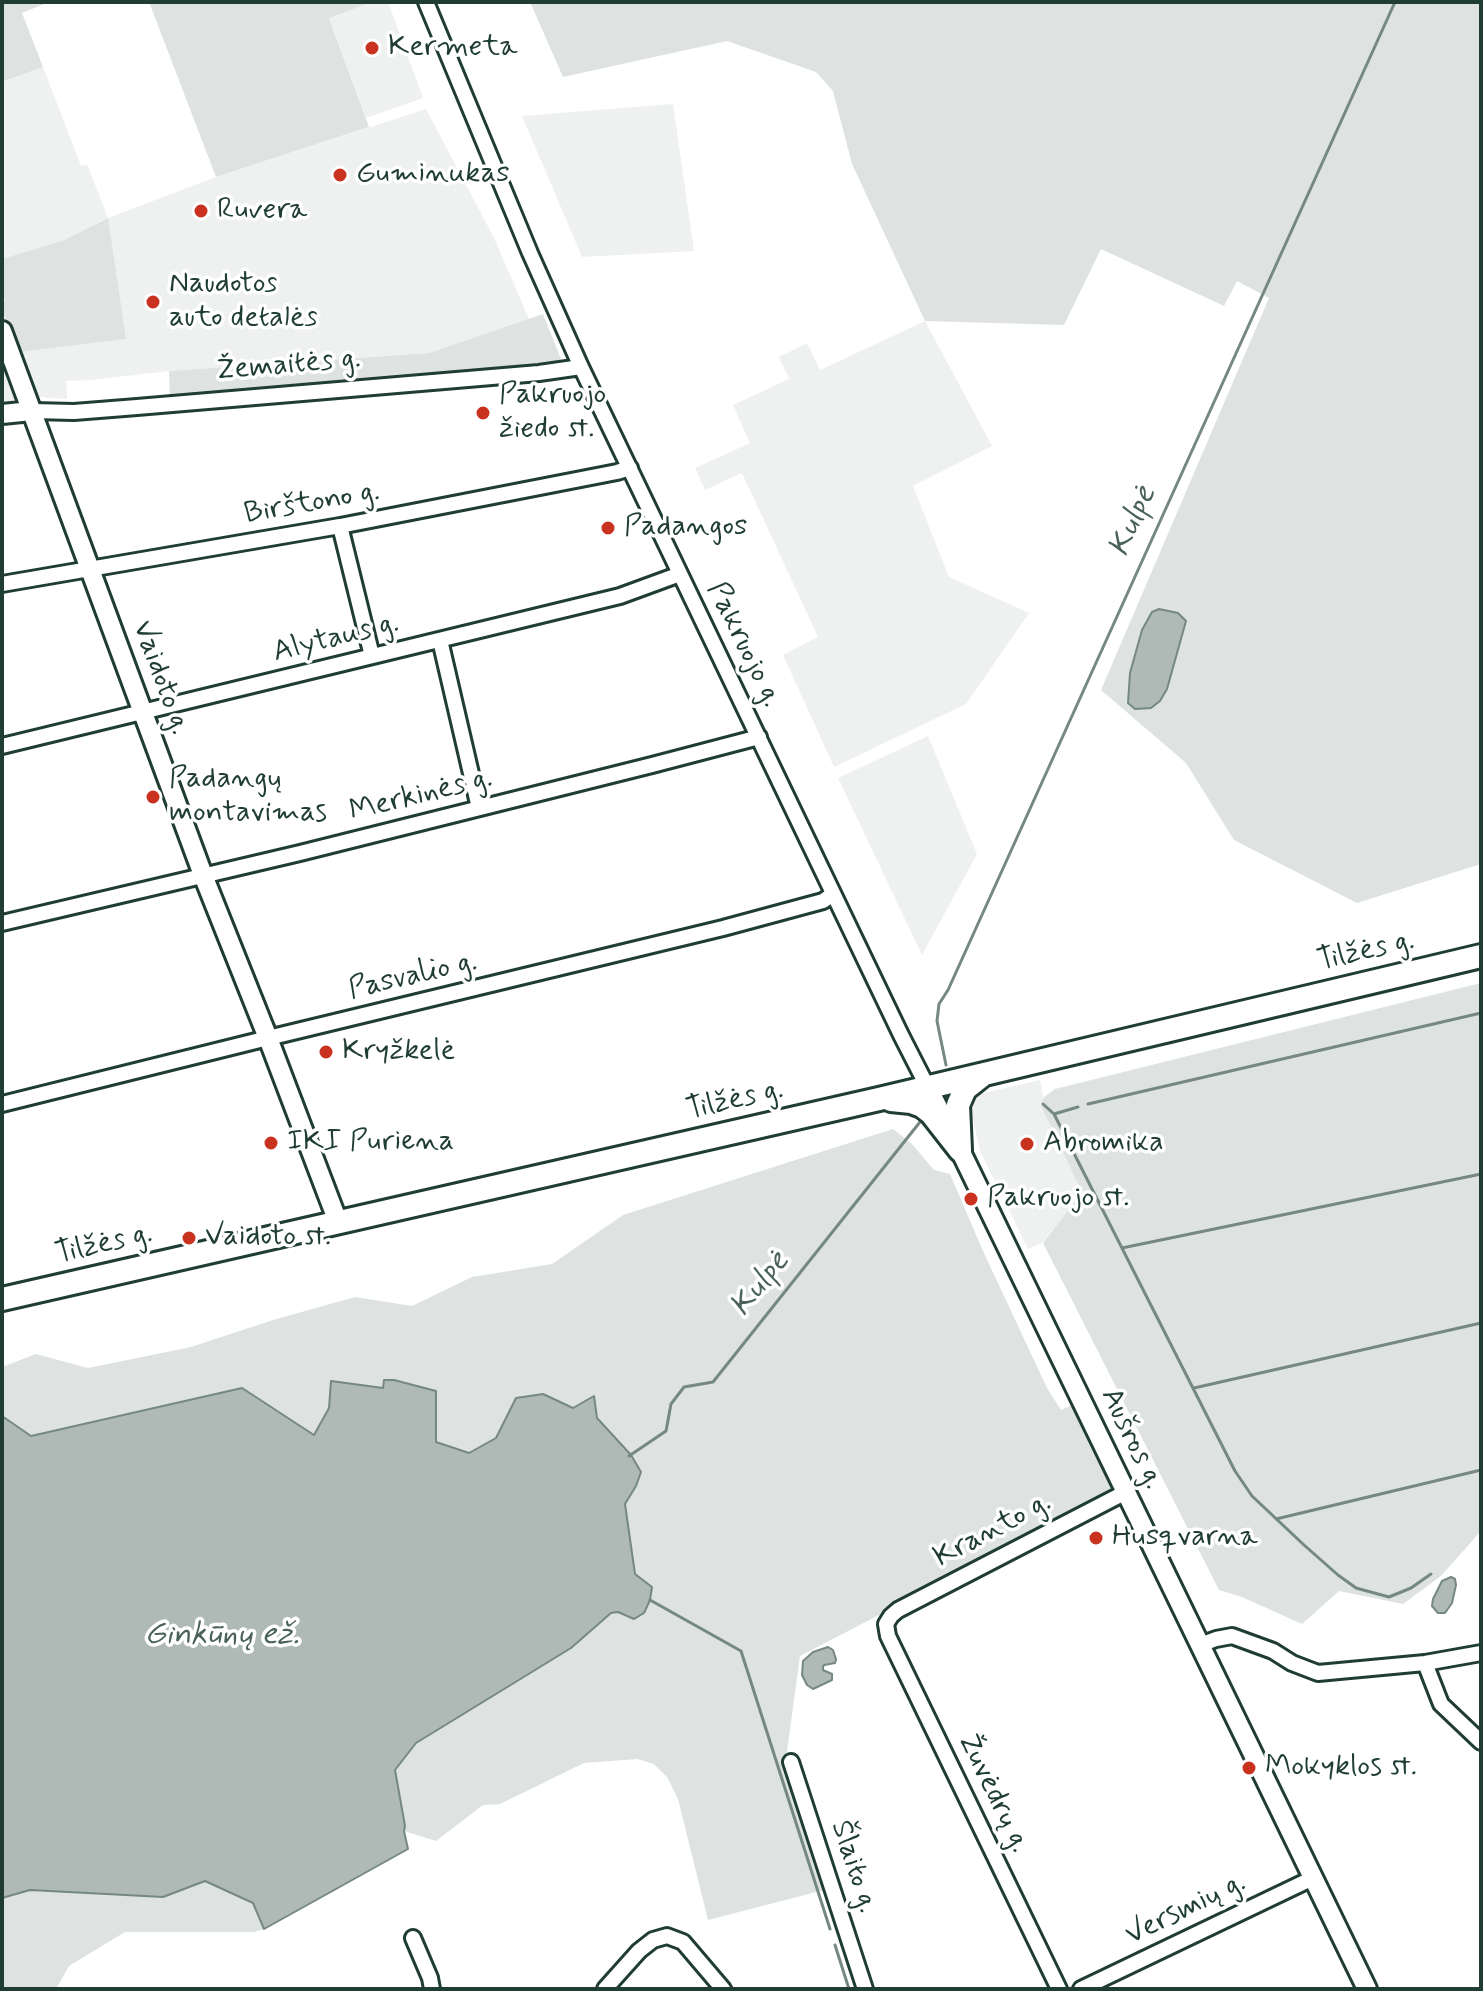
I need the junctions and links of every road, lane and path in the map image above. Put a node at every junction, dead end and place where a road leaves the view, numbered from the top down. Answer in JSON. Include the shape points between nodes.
{"nodes":[{"id":1,"x":426,"y":2,"type":"edge"},
{"id":2,"x":2,"y":331,"type":"edge"},
{"id":3,"x":581,"y":367,"type":"junction"},
{"id":4,"x":32,"y":411,"type":"junction"},
{"id":5,"x":2,"y":414,"type":"edge"},
{"id":6,"x":630,"y":468,"type":"junction"},
{"id":7,"x":340,"y":526,"type":"junction"},
{"id":8,"x":89,"y":569,"type":"junction"},
{"id":9,"x":680,"y":574,"type":"junction"},
{"id":10,"x":2,"y":584,"type":"edge"},
{"id":11,"x":440,"y":640,"type":"junction"},
{"id":12,"x":372,"y":656,"type":"junction"},
{"id":13,"x":142,"y":712,"type":"junction"},
{"id":14,"x":759,"y":737,"type":"junction"},
{"id":15,"x":2,"y":746,"type":"edge"},
{"id":16,"x":479,"y":808,"type":"junction"},
{"id":17,"x":203,"y":875,"type":"junction"},
{"id":18,"x":833,"y":894,"type":"junction"},
{"id":19,"x":2,"y":923,"type":"edge"},
{"id":20,"x":1481,"y":956,"type":"edge"},
{"id":21,"x":268,"y":1038,"type":"junction"},
{"id":22,"x":985,"y":1073,"type":"junction"},
{"id":23,"x":927,"y":1086,"type":"junction"},
{"id":24,"x":879,"y":1099,"type":"junction"},
{"id":25,"x":2,"y":1104,"type":"edge"},
{"id":26,"x":960,"y":1150,"type":"junction"},
{"id":27,"x":338,"y":1222,"type":"junction"},
{"id":28,"x":2,"y":1299,"type":"edge"},
{"id":29,"x":1126,"y":1492,"type":"junction"},
{"id":30,"x":887,"y":1620,"type":"joint"},
{"id":31,"x":1200,"y":1645,"type":"junction"},
{"id":32,"x":1481,"y":1653,"type":"edge"},
{"id":33,"x":1425,"y":1663,"type":"junction"},
{"id":34,"x":1481,"y":1742,"type":"edge"},
{"id":35,"x":791,"y":1762,"type":"dead end"},
{"id":36,"x":1313,"y":1878,"type":"junction"},
{"id":37,"x":413,"y":1938,"type":"dead end"},
{"id":38,"x":432,"y":1989,"type":"edge"},
{"id":39,"x":605,"y":1989,"type":"edge"},
{"id":40,"x":723,"y":1989,"type":"edge"},
{"id":41,"x":865,"y":1989,"type":"edge"},
{"id":42,"x":1059,"y":1989,"type":"edge"},
{"id":43,"x":1081,"y":1989,"type":"edge"},
{"id":44,"x":1367,"y":1989,"type":"edge"}],
"edges":[{"from":1,"to":3,"type":"street","name":"Pakruojo g."},
{"from":2,"to":4,"type":"main road","name":"Vaidoto g."},
{"from":3,"to":4,"type":"street","name":"Žemaitės g.","via":[[148,407]]},
{"from":3,"to":6,"type":"street","name":"Pakruojo g."},
{"from":4,"to":5,"type":"main road","name":"Žemaitės g."},
{"from":4,"to":8,"type":"main road","name":"Vaidoto g."},
{"from":6,"to":7,"type":"street","name":"Birštono g."},
{"from":6,"to":9,"type":"street","name":"Pakruojo g."},
{"from":7,"to":8,"type":"street","name":"Birštono g."},
{"from":7,"to":12,"type":"street"},
{"from":8,"to":10,"type":"street","name":"Birštono g."},
{"from":8,"to":13,"type":"main road","name":"Vaidoto g."},
{"from":9,"to":11,"type":"street","name":"Alytaus g.","via":[[620,596]]},
{"from":9,"to":14,"type":"street","name":"Pakruojo g."},
{"from":11,"to":12,"type":"street","name":"Alytaus g."},
{"from":11,"to":16,"type":"street"},
{"from":12,"to":13,"type":"street","name":"Alytaus g."},
{"from":13,"to":15,"type":"street","name":"Alytaus g."},
{"from":13,"to":17,"type":"main road","name":"Vaidoto g."},
{"from":14,"to":16,"type":"street","name":"Merkinės g."},
{"from":14,"to":18,"type":"street","name":"Pakruojo g."},
{"from":16,"to":17,"type":"street","name":"Merkinės g."},
{"from":17,"to":19,"type":"street","name":"Merkinės g."},
{"from":17,"to":21,"type":"main road","name":"Vaidoto g."},
{"from":18,"to":21,"type":"street","name":"Pasvalio g.","via":[[723,928]]},
{"from":18,"to":23,"type":"street","name":"Pakruojo g."},
{"from":20,"to":22,"type":"highway","name":"Tilžės g."},
{"from":21,"to":25,"type":"street","name":"Pasvalio g."},
{"from":21,"to":27,"type":"main road","name":"Vaidoto g."},
{"from":22,"to":23,"type":"highway","name":"Tilžės g."},
{"from":22,"to":26,"type":"highway","via":[[965,1089],[958,1105]]},
{"from":23,"to":24,"type":"highway","name":"Tilžės g."},
{"from":23,"to":26,"type":"main road","name":"Aušros g."},
{"from":24,"to":26,"type":"highway","via":[[922,1106]]},
{"from":24,"to":27,"type":"highway","name":"Tilžės g."},
{"from":26,"to":29,"type":"main road","name":"Aušros g."},
{"from":27,"to":28,"type":"highway","name":"Tilžės g."},
{"from":29,"to":30,"type":"street","name":"Kranto g."},
{"from":29,"to":31,"type":"main road","name":"Aušros g."},
{"from":30,"to":42,"type":"street","name":"Žuvėdrų g.","via":[[888,1636]]},
{"from":31,"to":33,"type":"street","via":[[1232,1636],[1318,1673]]},
{"from":31,"to":36,"type":"main road","name":"Aušros g."},
{"from":32,"to":33,"type":"street"},
{"from":33,"to":34,"type":"street","via":[[1441,1704]]},
{"from":35,"to":41,"type":"street","name":"Šlaito g."},
{"from":36,"to":43,"type":"street","name":"Versmių g."},
{"from":36,"to":44,"type":"main road","name":"Aušros g."},
{"from":37,"to":38,"type":"street"},
{"from":39,"to":40,"type":"street","via":[[639,1951],[667,1936],[683,1942]]}]}
